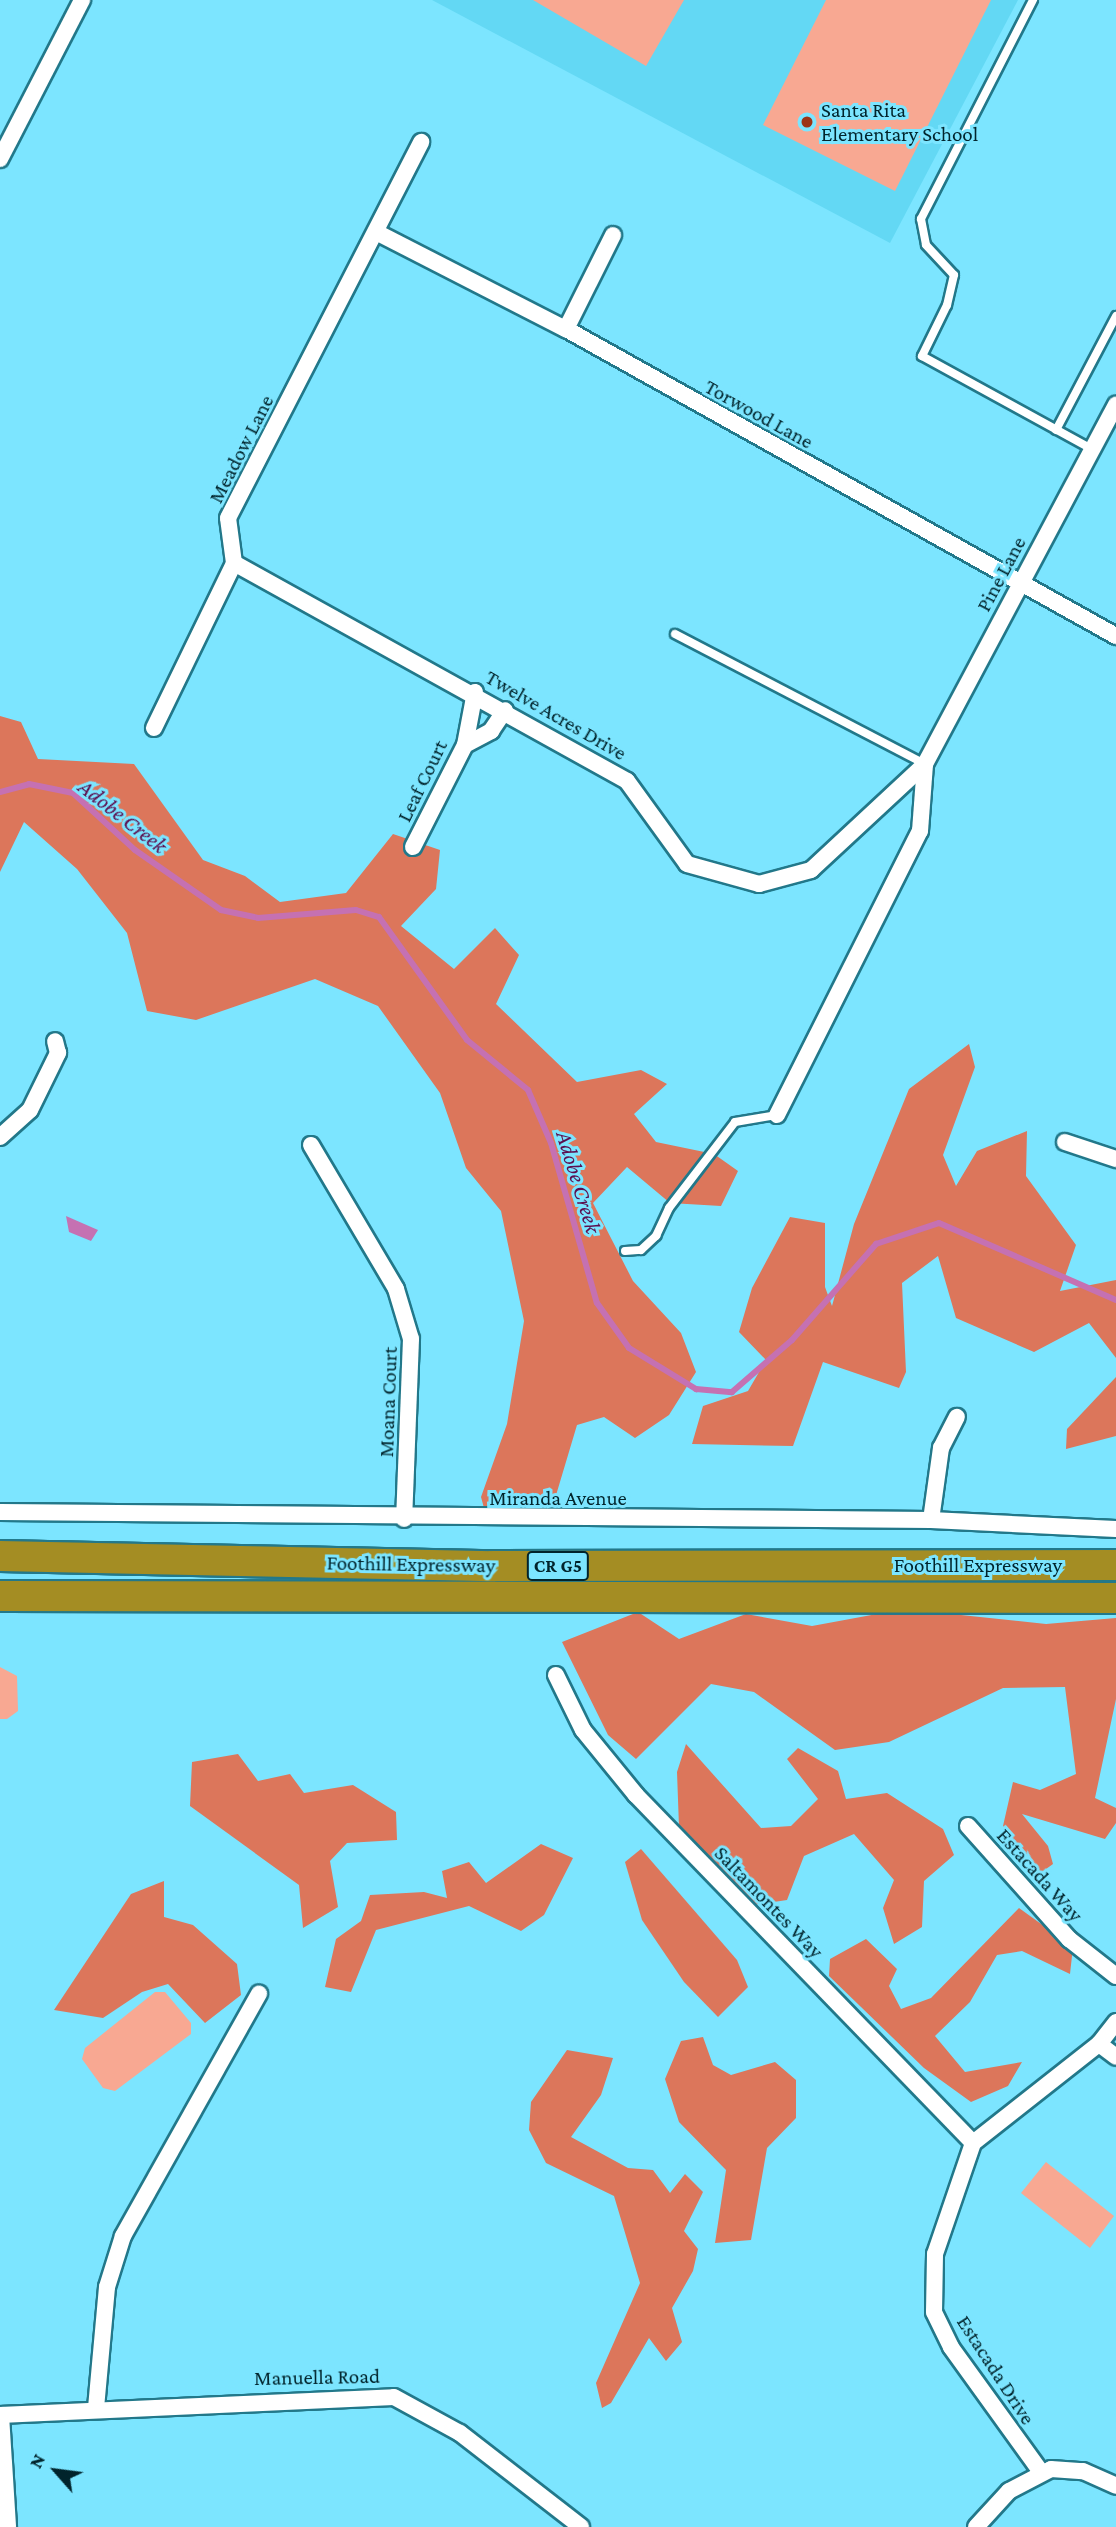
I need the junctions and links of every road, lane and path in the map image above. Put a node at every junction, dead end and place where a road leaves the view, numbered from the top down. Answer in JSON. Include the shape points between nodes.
{"nodes":[{"id":1,"x":82,"y":0,"type":"edge"},
{"id":2,"x":1033,"y":0,"type":"edge"},
{"id":3,"x":421,"y":142,"type":"dead end"},
{"id":4,"x":0,"y":159,"type":"edge"},
{"id":5,"x":378,"y":233,"type":"junction"},
{"id":6,"x":613,"y":235,"type":"dead end"},
{"id":7,"x":1116,"y":316,"type":"edge"},
{"id":8,"x":566,"y":329,"type":"junction"},
{"id":9,"x":1116,"y":405,"type":"edge"},
{"id":10,"x":1056,"y":430,"type":"junction"},
{"id":11,"x":1092,"y":449,"type":"junction"},
{"id":12,"x":234,"y":563,"type":"junction"},
{"id":13,"x":1019,"y":585,"type":"junction"},
{"id":14,"x":675,"y":634,"type":"dead end"},
{"id":15,"x":1116,"y":636,"type":"edge"},
{"id":16,"x":475,"y":692,"type":"junction"},
{"id":17,"x":505,"y":710,"type":"junction"},
{"id":18,"x":154,"y":728,"type":"dead end"},
{"id":19,"x":465,"y":746,"type":"junction"},
{"id":20,"x":925,"y":764,"type":"junction"},
{"id":21,"x":412,"y":847,"type":"dead end"},
{"id":22,"x":55,"y":1041,"type":"dead end"},
{"id":23,"x":777,"y":1115,"type":"joint"},
{"id":24,"x":0,"y":1137,"type":"edge"},
{"id":25,"x":1065,"y":1142,"type":"dead end"},
{"id":26,"x":311,"y":1145,"type":"dead end"},
{"id":27,"x":1116,"y":1159,"type":"edge"},
{"id":28,"x":625,"y":1251,"type":"dead end"},
{"id":29,"x":957,"y":1417,"type":"dead end"},
{"id":30,"x":0,"y":1512,"type":"edge"},
{"id":31,"x":404,"y":1519,"type":"junction"},
{"id":32,"x":931,"y":1520,"type":"junction"},
{"id":33,"x":1116,"y":1529,"type":"edge"},
{"id":34,"x":0,"y":1556,"type":"edge"},
{"id":35,"x":1116,"y":1566,"type":"edge"},
{"id":36,"x":0,"y":1596,"type":"edge"},
{"id":37,"x":1116,"y":1598,"type":"edge"},
{"id":38,"x":556,"y":1675,"type":"dead end"},
{"id":39,"x":968,"y":1826,"type":"dead end"},
{"id":40,"x":1116,"y":1976,"type":"edge"},
{"id":41,"x":259,"y":1994,"type":"dead end"},
{"id":42,"x":1116,"y":2022,"type":"edge"},
{"id":43,"x":1099,"y":2044,"type":"junction"},
{"id":44,"x":1116,"y":2057,"type":"edge"},
{"id":45,"x":972,"y":2143,"type":"junction"},
{"id":46,"x":96,"y":2408,"type":"junction"},
{"id":47,"x":1,"y":2415,"type":"edge"},
{"id":48,"x":1041,"y":2472,"type":"junction"},
{"id":49,"x":1116,"y":2486,"type":"edge"},
{"id":50,"x":8,"y":2527,"type":"edge"},
{"id":51,"x":581,"y":2527,"type":"edge"},
{"id":52,"x":976,"y":2527,"type":"edge"}],
"edges":[{"from":1,"to":4,"type":"street"},
{"from":2,"to":10,"type":"lane","via":[[921,219],[926,245],[954,275],[947,305],[922,356]]},
{"from":3,"to":5,"type":"street","name":"Meadow Lane"},
{"from":5,"to":8,"type":"street","name":"Torwood Lane"},
{"from":5,"to":12,"type":"street","name":"Meadow Lane","via":[[228,518]]},
{"from":6,"to":8,"type":"street"},
{"from":7,"to":10,"type":"lane"},
{"from":8,"to":13,"type":"street","name":"Torwood Lane"},
{"from":9,"to":11,"type":"street","name":"Pine Lane"},
{"from":10,"to":11,"type":"lane"},
{"from":11,"to":13,"type":"street","name":"Pine Lane"},
{"from":12,"to":16,"type":"street","name":"Twelve Acres Drive"},
{"from":12,"to":18,"type":"street"},
{"from":13,"to":15,"type":"street","name":"Torwood Lane"},
{"from":13,"to":20,"type":"street","name":"Pine Lane"},
{"from":14,"to":20,"type":"lane"},
{"from":16,"to":17,"type":"street","name":"Twelve Acres Drive"},
{"from":16,"to":19,"type":"street","name":"Leaf Court"},
{"from":17,"to":19,"type":"street","via":[[491,731]]},
{"from":17,"to":20,"type":"street","name":"Twelve Acres Drive","via":[[627,781],[687,864],[759,884],[811,870]]},
{"from":19,"to":21,"type":"street","name":"Leaf Court"},
{"from":20,"to":23,"type":"street","via":[[920,831]]},
{"from":22,"to":24,"type":"street","via":[[58,1053],[36,1100]]},
{"from":23,"to":28,"type":"lane","via":[[735,1122],[675,1199],[656,1236],[641,1250]]},
{"from":25,"to":27,"type":"street"},
{"from":26,"to":31,"type":"street","name":"Moana Court","via":[[396,1289],[411,1339]]},
{"from":29,"to":32,"type":"street","via":[[941,1448]]},
{"from":30,"to":31,"type":"street","name":"Miranda Avenue"},
{"from":31,"to":32,"type":"street","name":"Miranda Avenue"},
{"from":32,"to":33,"type":"street","name":"Miranda Avenue"},
{"from":34,"to":35,"type":"highway","name":"Foothill Expressway","number":"CR G5","via":[[493,1566]]},
{"from":36,"to":37,"type":"highway","name":"Foothill Expressway","number":"CR G5"},
{"from":38,"to":45,"type":"street","name":"Saltamontes Way","via":[[583,1730],[636,1795]]},
{"from":39,"to":40,"type":"street","name":"Estacada Way","via":[[1069,1939]]},
{"from":41,"to":46,"type":"street","via":[[123,2236],[107,2287]]},
{"from":42,"to":43,"type":"street"},
{"from":43,"to":44,"type":"street"},
{"from":43,"to":45,"type":"street"},
{"from":45,"to":48,"type":"street","name":"Estacada Drive","via":[[934,2254],[934,2312],[951,2347]]},
{"from":46,"to":47,"type":"street","name":"Manuella Road"},
{"from":46,"to":51,"type":"street","name":"Manuella Road","via":[[394,2397],[460,2433]]},
{"from":47,"to":50,"type":"street"},
{"from":48,"to":49,"type":"street","via":[[1083,2471]]},
{"from":48,"to":52,"type":"street","via":[[1009,2491]]}]}
